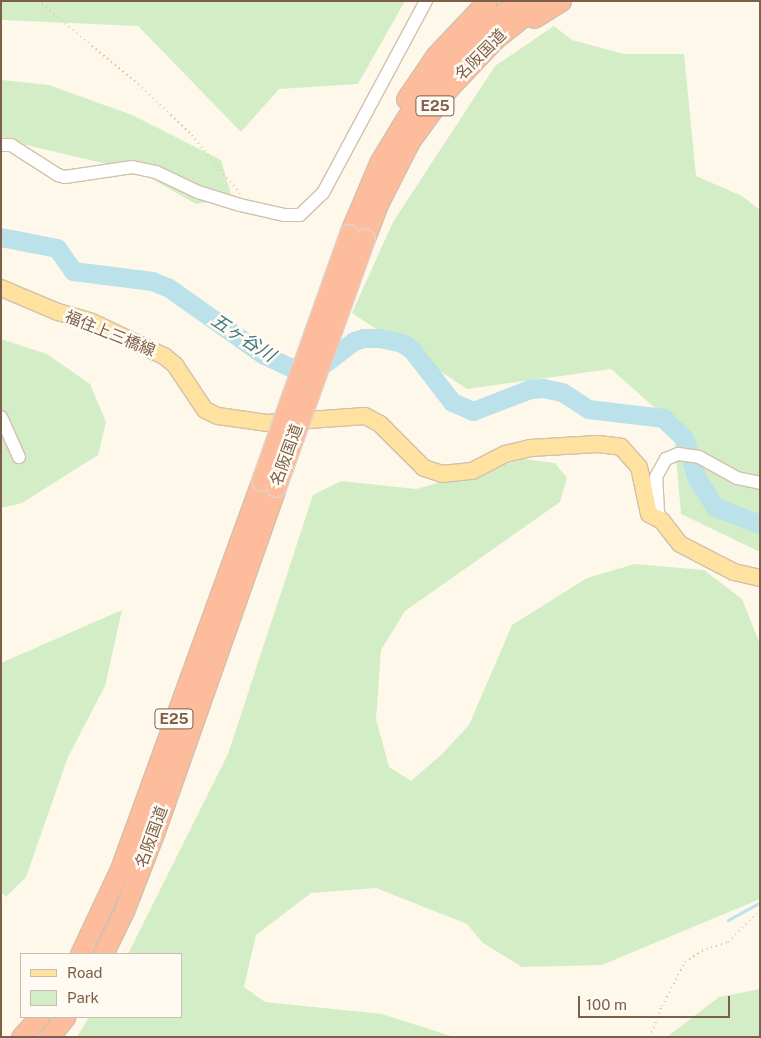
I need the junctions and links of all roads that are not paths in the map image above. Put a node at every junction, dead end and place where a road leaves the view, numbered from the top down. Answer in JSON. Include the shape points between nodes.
{"nodes":[{"id":1,"x":426,"y":1,"type":"edge"},
{"id":2,"x":487,"y":1,"type":"edge"},
{"id":3,"x":516,"y":1,"type":"edge"},
{"id":4,"x":543,"y":1,"type":"edge"},
{"id":5,"x":561,"y":1,"type":"edge"},
{"id":6,"x":1,"y":145,"type":"edge"},
{"id":7,"x":394,"y":170,"type":"junction"},
{"id":8,"x":362,"y":198,"type":"junction"},
{"id":9,"x":357,"y":236,"type":"junction"},
{"id":10,"x":1,"y":288,"type":"edge"},
{"id":11,"x":1,"y":418,"type":"edge"},
{"id":12,"x":19,"y":458,"type":"dead end"},
{"id":13,"x":760,"y":483,"type":"edge"},
{"id":14,"x":269,"y":484,"type":"junction"},
{"id":15,"x":662,"y":521,"type":"junction"},
{"id":16,"x":760,"y":578,"type":"edge"},
{"id":17,"x":80,"y":953,"type":"edge"},
{"id":18,"x":103,"y":953,"type":"edge"},
{"id":19,"x":38,"y":1018,"type":"edge"},
{"id":20,"x":64,"y":1018,"type":"edge"},
{"id":21,"x":21,"y":1037,"type":"edge"},
{"id":22,"x":49,"y":1037,"type":"edge"}],
"edges":[{"from":1,"to":6,"type":"street","via":[[346,153],[315,204],[293,217],[198,192],[156,172],[132,167],[65,177],[11,145]]},
{"from":2,"to":8,"type":"highway","via":[[436,55],[406,98]]},
{"from":3,"to":8,"type":"highway","name":"名阪国道","number":"E25","via":[[459,52],[413,107]]},
{"from":4,"to":7,"type":"highway","name":"名阪国道","number":"E25","via":[[495,39],[447,90],[410,141]]},
{"from":5,"to":7,"type":"highway","via":[[522,27],[469,73],[428,119]]},
{"from":7,"to":9,"type":"highway","name":"名阪国道","number":"E25"},
{"from":8,"to":9,"type":"highway","name":"名阪国道","number":"E25"},
{"from":9,"to":14,"type":"highway","name":"名阪国道","number":"E25","bridge":true},
{"from":10,"to":15,"type":"main road","name":"福住上三橋線","via":[[101,326],[164,356],[205,410],[218,416],[267,423],[365,416],[380,424],[424,468],[442,474],[472,471],[505,454],[530,448],[598,444],[621,447],[639,467],[649,514]]},
{"from":11,"to":12,"type":"street"},
{"from":13,"to":15,"type":"street","via":[[737,478],[699,457],[678,454],[666,459],[656,477],[658,512]]},
{"from":14,"to":17,"type":"highway","name":"名阪国道","number":"E25","via":[[120,868]]},
{"from":14,"to":18,"type":"highway","name":"名阪国道","number":"E25","via":[[155,831],[124,911]]},
{"from":15,"to":16,"type":"main road","name":"福住上三橋線","via":[[680,544],[734,572]]},
{"from":19,"to":21,"type":"highway"},
{"from":20,"to":22,"type":"highway"}]}
